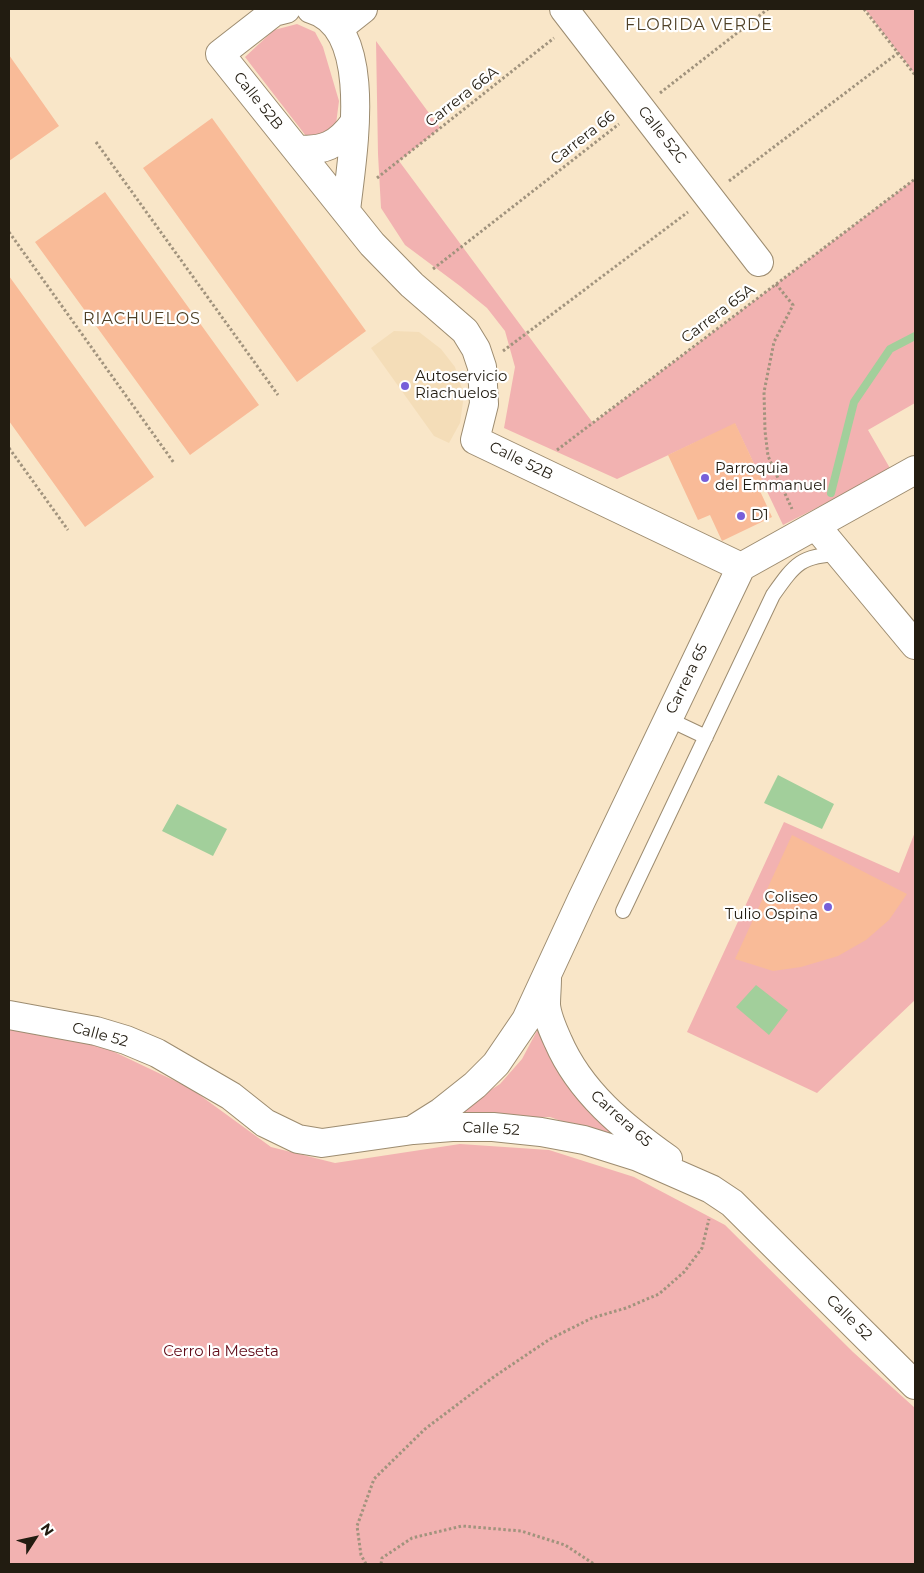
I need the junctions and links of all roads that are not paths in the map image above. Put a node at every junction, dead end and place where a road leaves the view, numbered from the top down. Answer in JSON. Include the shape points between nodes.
{"nodes":[{"id":1,"x":286,"y":9,"type":"edge"},
{"id":2,"x":311,"y":9,"type":"edge"},
{"id":3,"x":363,"y":9,"type":"edge"},
{"id":4,"x":569,"y":16,"type":"edge"},
{"id":5,"x":339,"y":28,"type":"junction"},
{"id":6,"x":354,"y":123,"type":"junction"},
{"id":7,"x":296,"y":149,"type":"junction"},
{"id":8,"x":346,"y":206,"type":"junction"},
{"id":9,"x":759,"y":262,"type":"road end"},
{"id":10,"x":915,"y":470,"type":"edge"},
{"id":11,"x":809,"y":529,"type":"junction"},
{"id":12,"x":840,"y":554,"type":"junction"},
{"id":13,"x":741,"y":567,"type":"junction"},
{"id":14,"x":915,"y":645,"type":"edge"},
{"id":15,"x":668,"y":719,"type":"junction"},
{"id":16,"x":706,"y":737,"type":"junction"},
{"id":17,"x":623,"y":911,"type":"dead end"},
{"id":18,"x":547,"y":972,"type":"junction"},
{"id":19,"x":9,"y":1015,"type":"edge"},
{"id":20,"x":412,"y":1130,"type":"junction"},
{"id":21,"x":711,"y":1189,"type":"junction"},
{"id":22,"x":915,"y":1384,"type":"edge"}],
"edges":[{"from":1,"to":7,"type":"street","name":"Calle 52B","via":[[274,12],[220,54]]},
{"from":2,"to":5,"type":"street","via":[[321,12]]},
{"from":3,"to":5,"type":"street"},
{"from":4,"to":9,"type":"street","name":"Calle 52C"},
{"from":5,"to":6,"type":"street","via":[[352,64],[356,96]]},
{"from":6,"to":7,"type":"street","via":[[347,133],[328,146],[313,151]]},
{"from":6,"to":8,"type":"street"},
{"from":7,"to":8,"type":"street","name":"Calle 52B"},
{"from":8,"to":13,"type":"street","name":"Calle 52B","via":[[372,244],[465,332],[476,349],[482,367],[484,404],[475,440]]},
{"from":10,"to":11,"type":"street"},
{"from":11,"to":12,"type":"street"},
{"from":11,"to":13,"type":"street"},
{"from":12,"to":14,"type":"street"},
{"from":12,"to":16,"type":"lane","via":[[820,555],[790,571],[773,595]]},
{"from":13,"to":15,"type":"street","name":"Carrera 65"},
{"from":15,"to":16,"type":"lane"},
{"from":15,"to":18,"type":"street","name":"Carrera 65"},
{"from":16,"to":17,"type":"lane"},
{"from":18,"to":20,"type":"street","name":"Carrera 65","via":[[526,1020],[496,1064],[441,1112]]},
{"from":18,"to":21,"type":"street","name":"Carrera 65","via":[[546,1006],[566,1061],[592,1095],[646,1143]]},
{"from":19,"to":20,"type":"street","name":"Calle 52","via":[[96,1031],[157,1053],[231,1096],[265,1123],[298,1139],[322,1143]]},
{"from":20,"to":21,"type":"street","name":"Calle 52","via":[[493,1127],[584,1140],[638,1157]]},
{"from":21,"to":22,"type":"street","name":"Calle 52","via":[[759,1228]]}]}
